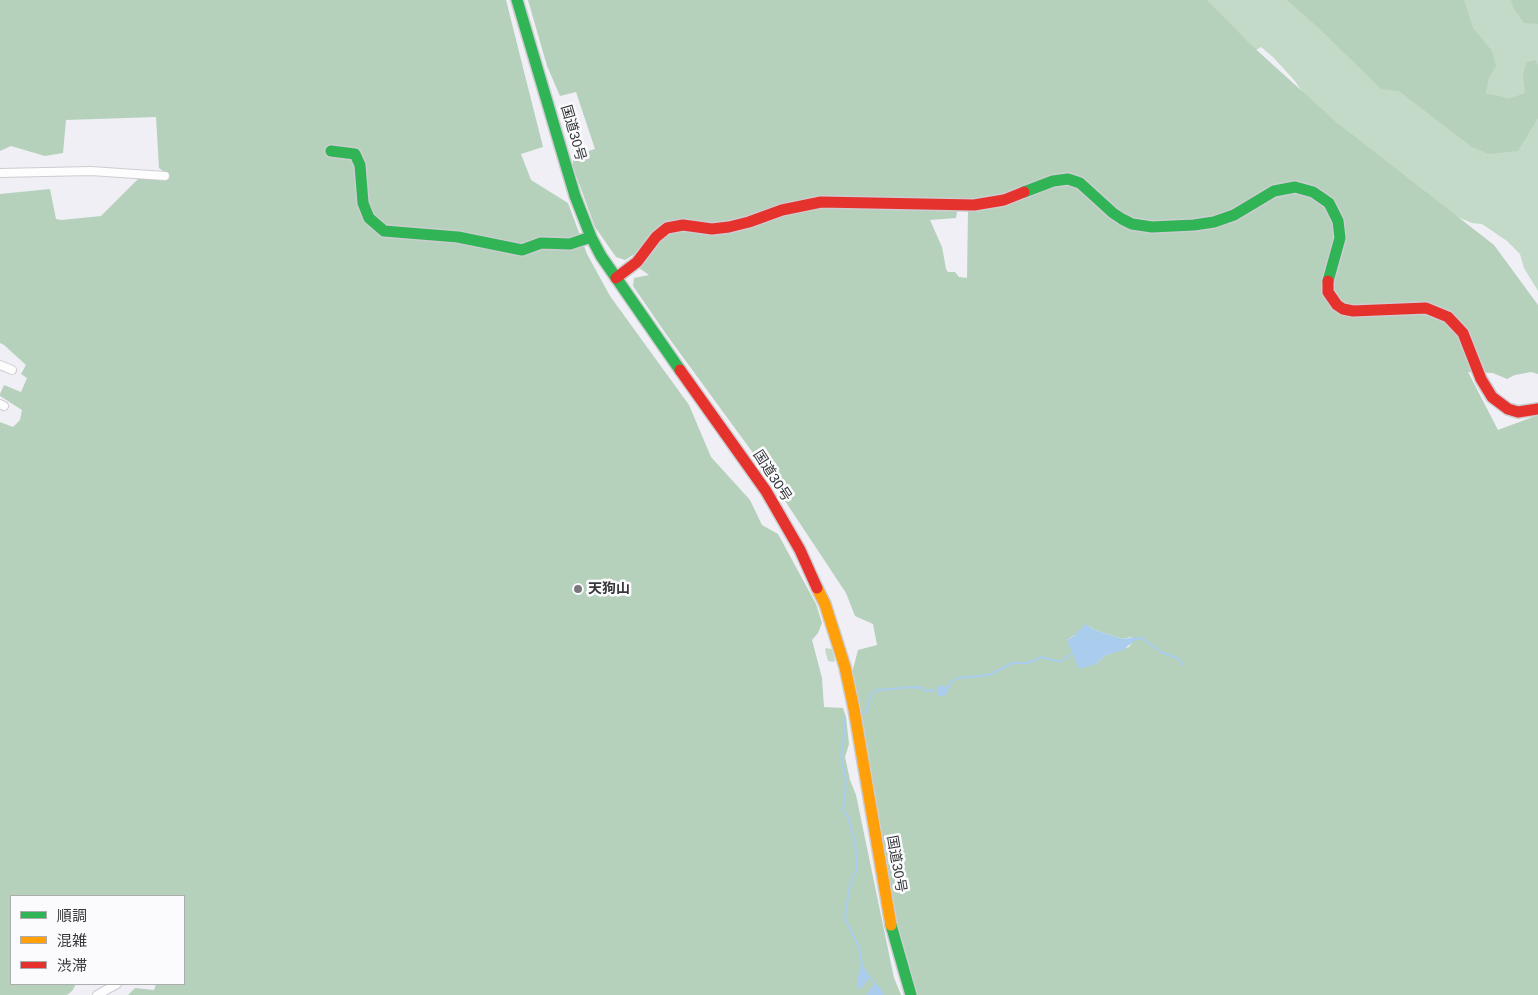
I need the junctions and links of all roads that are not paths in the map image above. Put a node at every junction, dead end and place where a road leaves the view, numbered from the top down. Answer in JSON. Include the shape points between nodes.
{"nodes":[{"id":1,"x":519,"y":3,"type":"edge"},
{"id":2,"x":330,"y":151,"type":"dead end"},
{"id":3,"x":0,"y":173,"type":"edge"},
{"id":4,"x":165,"y":176,"type":"dead end"},
{"id":5,"x":591,"y":237,"type":"junction"},
{"id":6,"x":616,"y":278,"type":"junction"},
{"id":7,"x":0,"y":365,"type":"edge"},
{"id":8,"x":12,"y":370,"type":"dead end"},
{"id":9,"x":1538,"y":409,"type":"edge"},
{"id":10,"x":115,"y":985,"type":"edge"},
{"id":11,"x":97,"y":995,"type":"edge"},
{"id":12,"x":911,"y":995,"type":"edge"}],
"edges":[{"from":1,"to":5,"type":"main road","name":"国道30号","via":[[575,196]]},
{"from":2,"to":5,"type":"main road","via":[[355,154],[360,165],[363,203],[369,218],[384,231],[458,237],[522,250],[541,243],[570,244]]},
{"from":3,"to":4,"type":"street","via":[[91,171]]},
{"from":5,"to":6,"type":"main road","name":"国道30号"},
{"from":6,"to":9,"type":"main road","via":[[637,262],[667,228],[683,225],[729,228],[820,202],[974,206],[1004,200],[1068,178],[1080,183],[1122,219],[1152,227],[1214,222],[1234,215],[1274,191],[1295,187],[1322,197],[1338,221],[1340,238],[1327,284],[1328,292],[1337,305],[1343,310],[1353,311],[1426,308],[1442,314],[1463,333],[1481,379],[1492,397],[1518,412]]},
{"from":6,"to":12,"type":"main road","name":"国道30号","via":[[766,492],[800,550],[825,604],[845,667],[894,934]]},
{"from":7,"to":8,"type":"street"},
{"from":10,"to":11,"type":"street"}]}
